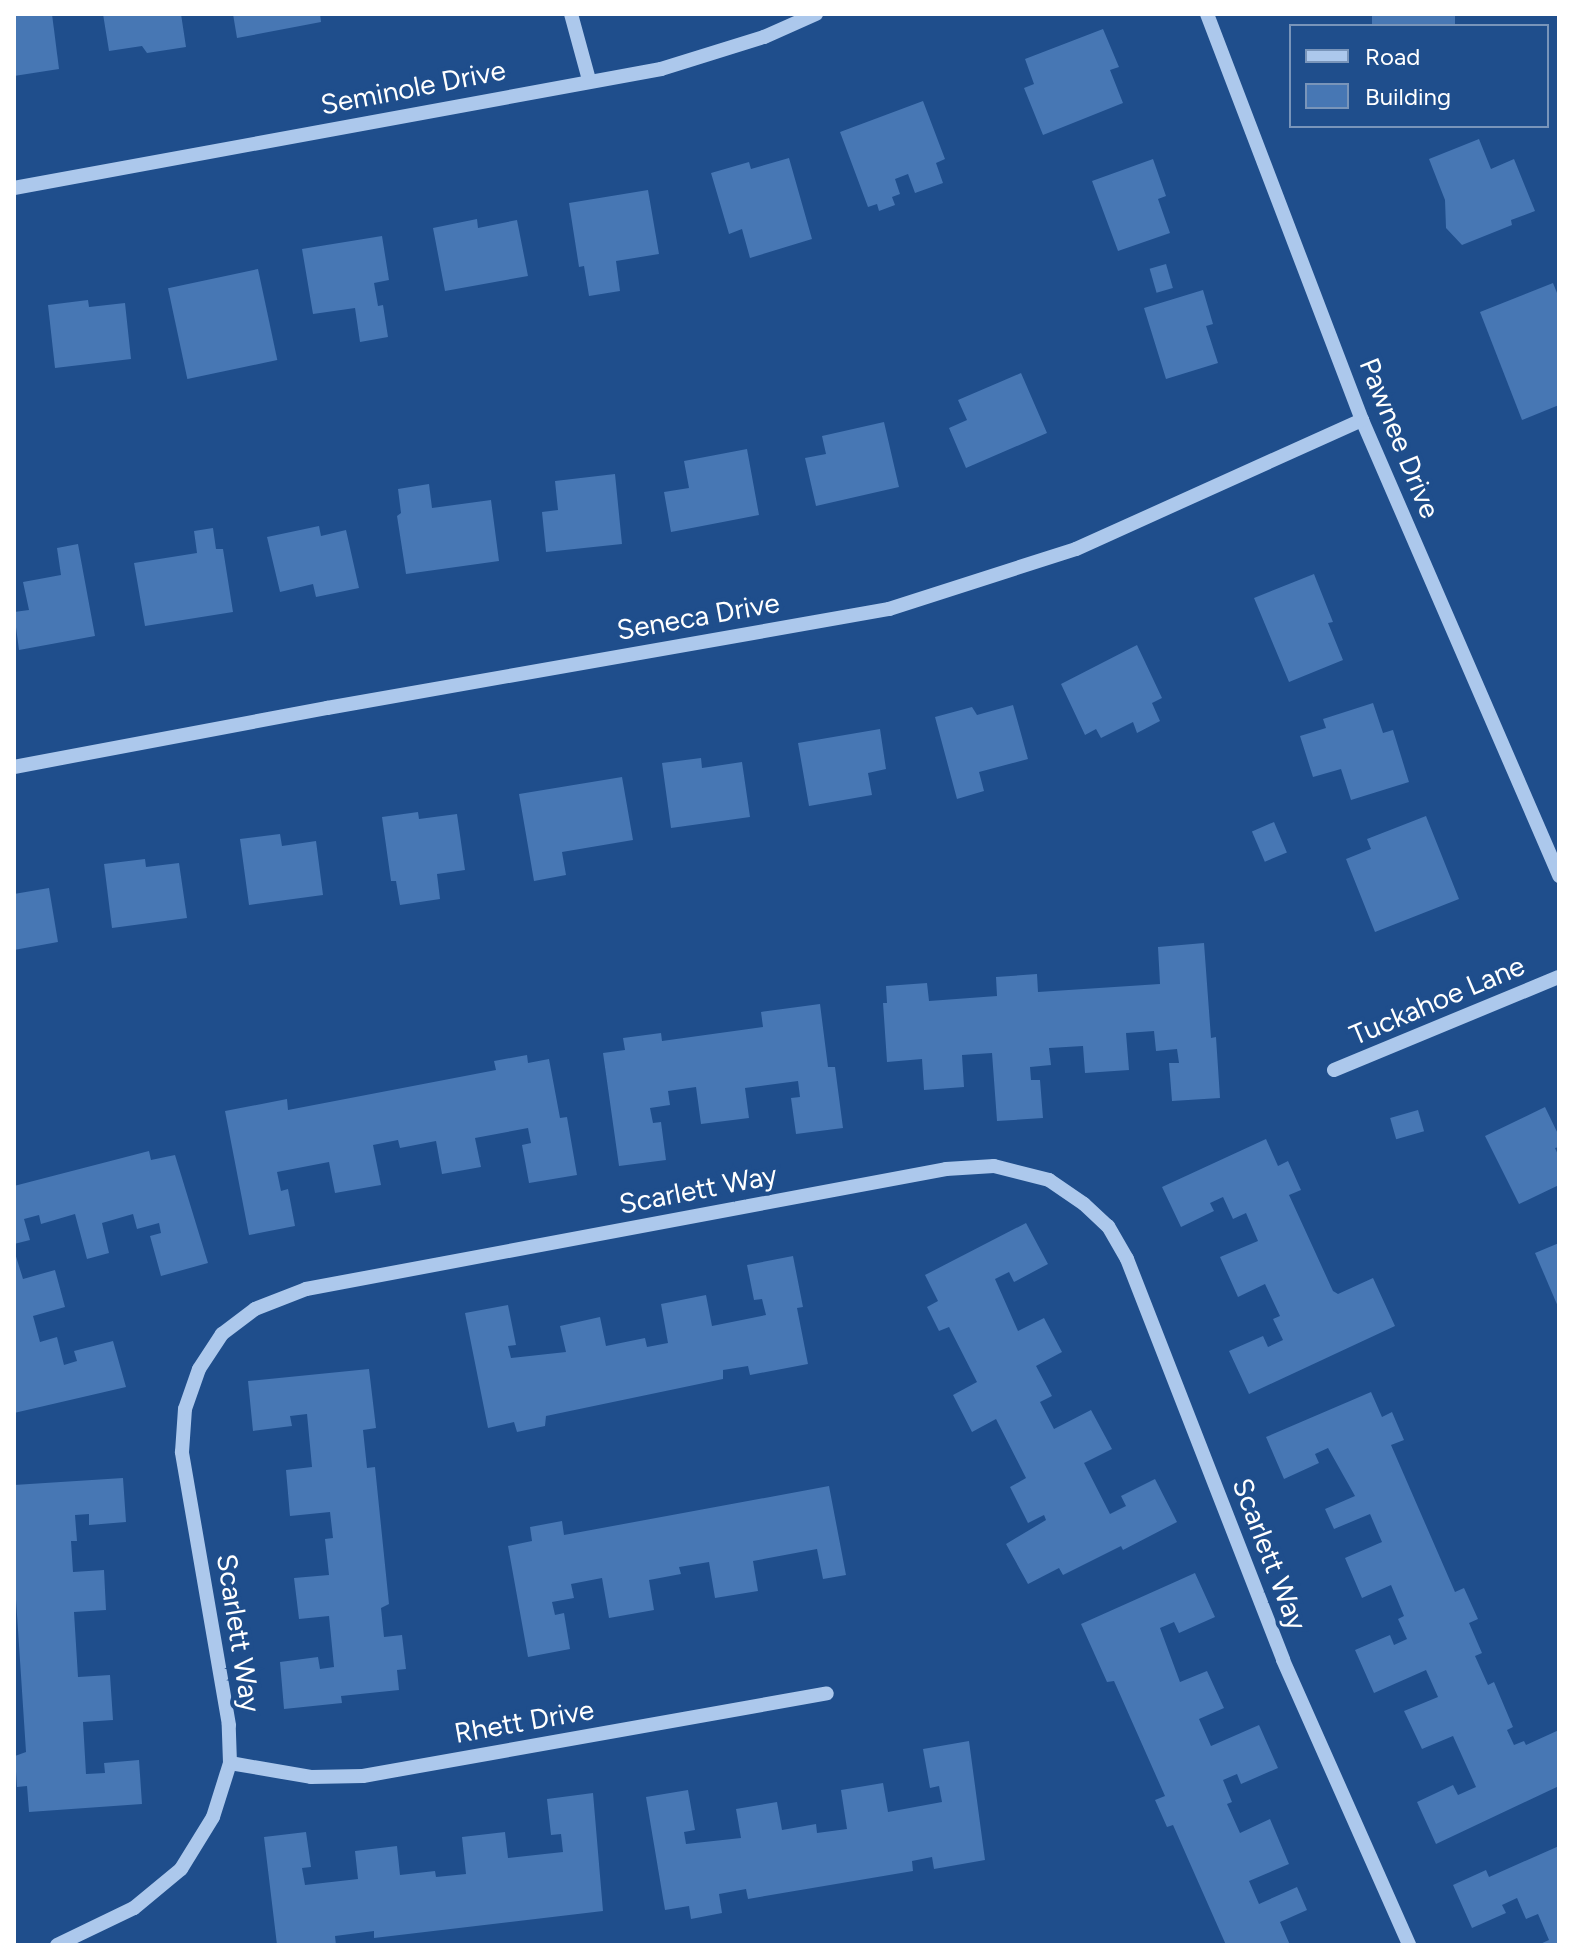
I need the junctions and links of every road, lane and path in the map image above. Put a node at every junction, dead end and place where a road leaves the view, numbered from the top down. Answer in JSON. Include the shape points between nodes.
{"nodes":[{"id":1,"x":571,"y":14,"type":"edge"},
{"id":2,"x":816,"y":14,"type":"edge"},
{"id":3,"x":1207,"y":14,"type":"edge"},
{"id":4,"x":589,"y":80,"type":"junction"},
{"id":5,"x":14,"y":188,"type":"edge"},
{"id":6,"x":1362,"y":420,"type":"junction"},
{"id":7,"x":14,"y":767,"type":"edge"},
{"id":8,"x":1559,"y":876,"type":"edge"},
{"id":9,"x":1559,"y":977,"type":"edge"},
{"id":10,"x":1334,"y":1070,"type":"dead end"},
{"id":11,"x":827,"y":1693,"type":"dead end"},
{"id":12,"x":230,"y":1763,"type":"junction"},
{"id":13,"x":57,"y":1945,"type":"edge"},
{"id":14,"x":1409,"y":1945,"type":"edge"}],
"edges":[{"from":1,"to":4,"type":"street"},
{"from":2,"to":4,"type":"street","name":"Seminole Drive","via":[[764,37],[661,69]]},
{"from":3,"to":6,"type":"street","name":"Pawnee Drive"},
{"from":4,"to":5,"type":"street","name":"Seminole Drive"},
{"from":6,"to":7,"type":"street","name":"Seneca Drive","via":[[1076,549],[889,609]]},
{"from":6,"to":8,"type":"street","name":"Pawnee Drive"},
{"from":9,"to":10,"type":"street","name":"Tuckahoe Lane"},
{"from":11,"to":12,"type":"street","name":"Rhett Drive","via":[[363,1776],[311,1777]]},
{"from":12,"to":13,"type":"street","name":"Scarlett Way","via":[[213,1817],[181,1869],[134,1908]]},
{"from":12,"to":14,"type":"street","name":"Scarlett Way","via":[[229,1725],[182,1452],[185,1409],[199,1369],[222,1334],[255,1309],[306,1289],[946,1169],[994,1166],[1049,1180],[1084,1204],[1108,1226],[1127,1259],[1283,1660]]}]}
